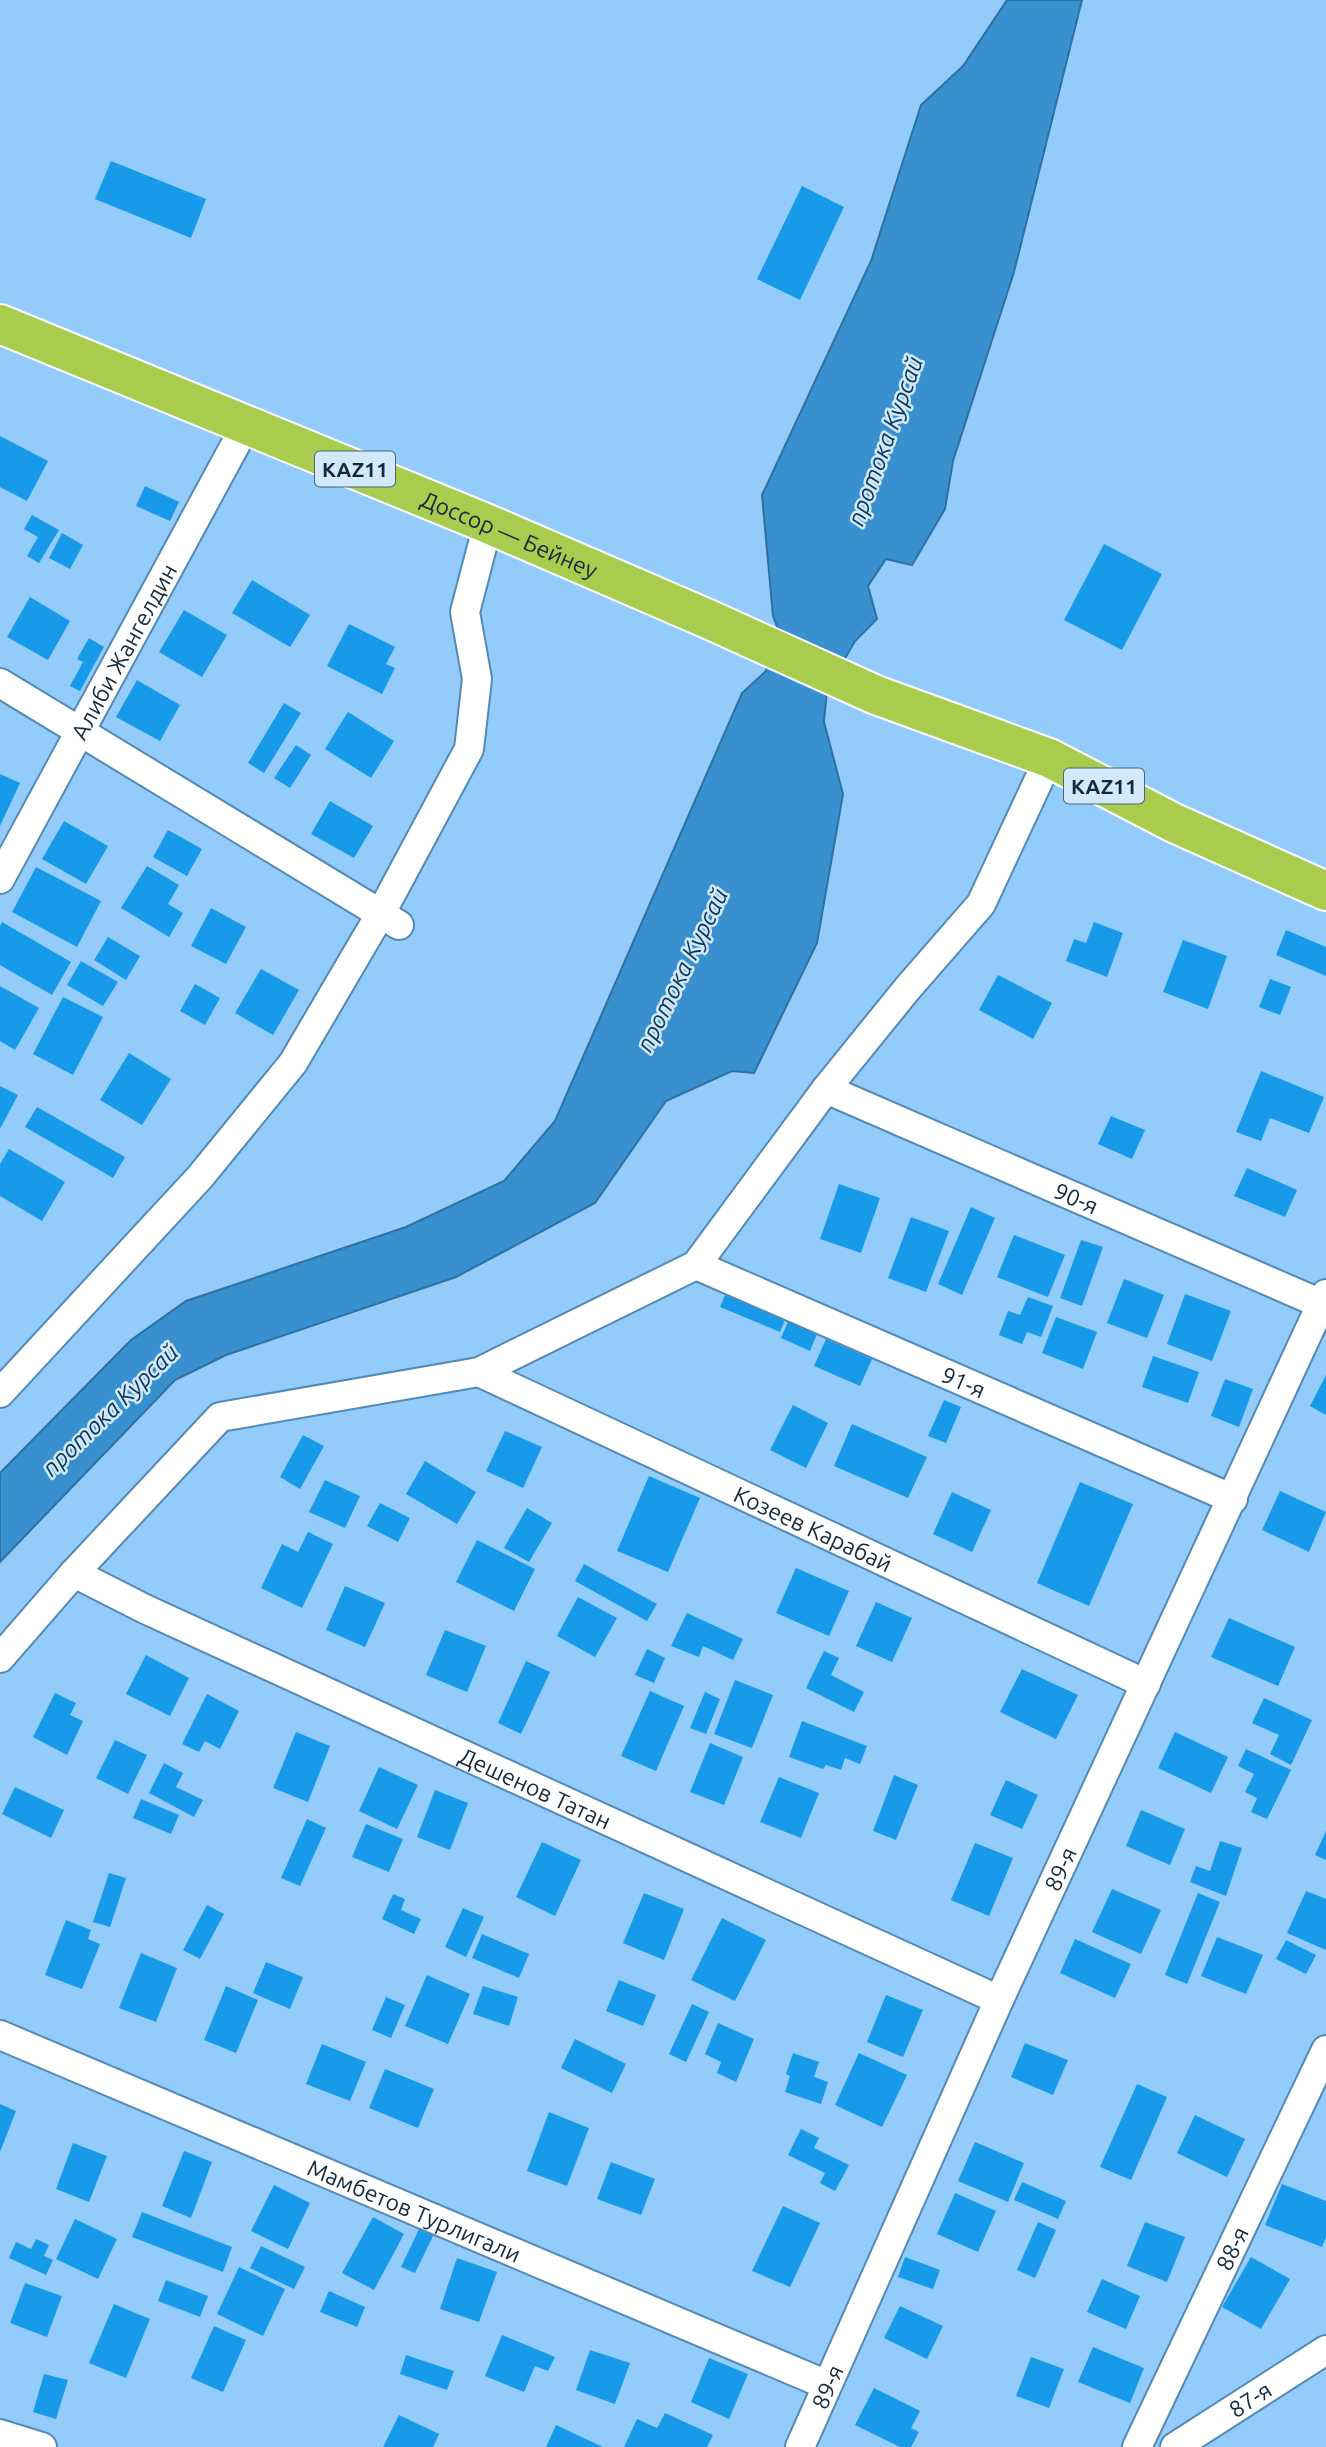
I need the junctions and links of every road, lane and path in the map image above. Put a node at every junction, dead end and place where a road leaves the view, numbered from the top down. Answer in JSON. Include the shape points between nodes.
{"nodes":[{"id":1,"x":0,"y":324,"type":"edge"},
{"id":2,"x":246,"y":425,"type":"junction"},
{"id":3,"x":488,"y":524,"type":"junction"},
{"id":4,"x":0,"y":683,"type":"edge"},
{"id":5,"x":81,"y":731,"type":"junction"},
{"id":6,"x":1049,"y":758,"type":"junction"},
{"id":7,"x":0,"y":879,"type":"edge"},
{"id":8,"x":1326,"y":891,"type":"edge"},
{"id":9,"x":390,"y":919,"type":"junction"},
{"id":10,"x":826,"y":1089,"type":"junction"},
{"id":11,"x":696,"y":1265,"type":"junction"},
{"id":12,"x":1324,"y":1301,"type":"edge"},
{"id":13,"x":479,"y":1372,"type":"junction"},
{"id":14,"x":0,"y":1393,"type":"edge"},
{"id":15,"x":1233,"y":1499,"type":"junction"},
{"id":16,"x":74,"y":1573,"type":"junction"},
{"id":17,"x":0,"y":1658,"type":"edge"},
{"id":18,"x":1146,"y":1684,"type":"junction"},
{"id":19,"x":999,"y":2000,"type":"junction"},
{"id":20,"x":0,"y":2035,"type":"edge"},
{"id":21,"x":1326,"y":2050,"type":"edge"},
{"id":22,"x":1326,"y":2350,"type":"edge"},
{"id":23,"x":827,"y":2385,"type":"junction"},
{"id":24,"x":0,"y":2434,"type":"edge"},
{"id":25,"x":42,"y":2447,"type":"edge"},
{"id":26,"x":800,"y":2447,"type":"edge"},
{"id":27,"x":1137,"y":2447,"type":"edge"},
{"id":28,"x":1175,"y":2447,"type":"edge"}],
"edges":[{"from":1,"to":2,"type":"highway","name":"Доссор — Бейнеу","number":"KAZ11"},
{"from":2,"to":3,"type":"highway","name":"Доссор — Бейнеу","number":"KAZ11"},
{"from":2,"to":5,"type":"street","name":"Алиби Жангелдин"},
{"from":3,"to":6,"type":"highway","name":"Доссор — Бейнеу","number":"KAZ11","via":[[876,695]]},
{"from":3,"to":9,"type":"street","via":[[465,612],[477,679],[469,748]]},
{"from":4,"to":5,"type":"street"},
{"from":5,"to":7,"type":"street","name":"Алиби Жангелдин"},
{"from":5,"to":9,"type":"street"},
{"from":6,"to":8,"type":"highway","number":"KAZ11","via":[[1174,823]]},
{"from":6,"to":10,"type":"street","via":[[981,904]]},
{"from":9,"to":14,"type":"street","via":[[293,1063],[200,1177]]},
{"from":10,"to":11,"type":"street"},
{"from":10,"to":12,"type":"street","name":"90-я"},
{"from":11,"to":13,"type":"street"},
{"from":11,"to":15,"type":"street","name":"91-я"},
{"from":12,"to":15,"type":"street","name":"89-я"},
{"from":13,"to":16,"type":"street","via":[[220,1417]]},
{"from":13,"to":18,"type":"street","name":"Козеев Карабай"},
{"from":15,"to":18,"type":"street","name":"89-я"},
{"from":16,"to":17,"type":"street"},
{"from":16,"to":19,"type":"street","name":"Дешенов Татан"},
{"from":18,"to":19,"type":"street","name":"89-я"},
{"from":19,"to":23,"type":"street","name":"89-я"},
{"from":20,"to":23,"type":"street","name":"Мамбетов Турлигали"},
{"from":21,"to":27,"type":"street","name":"88-я"},
{"from":22,"to":28,"type":"street","name":"87-я"},
{"from":23,"to":26,"type":"street","name":"89-я"},
{"from":24,"to":25,"type":"street"}]}
